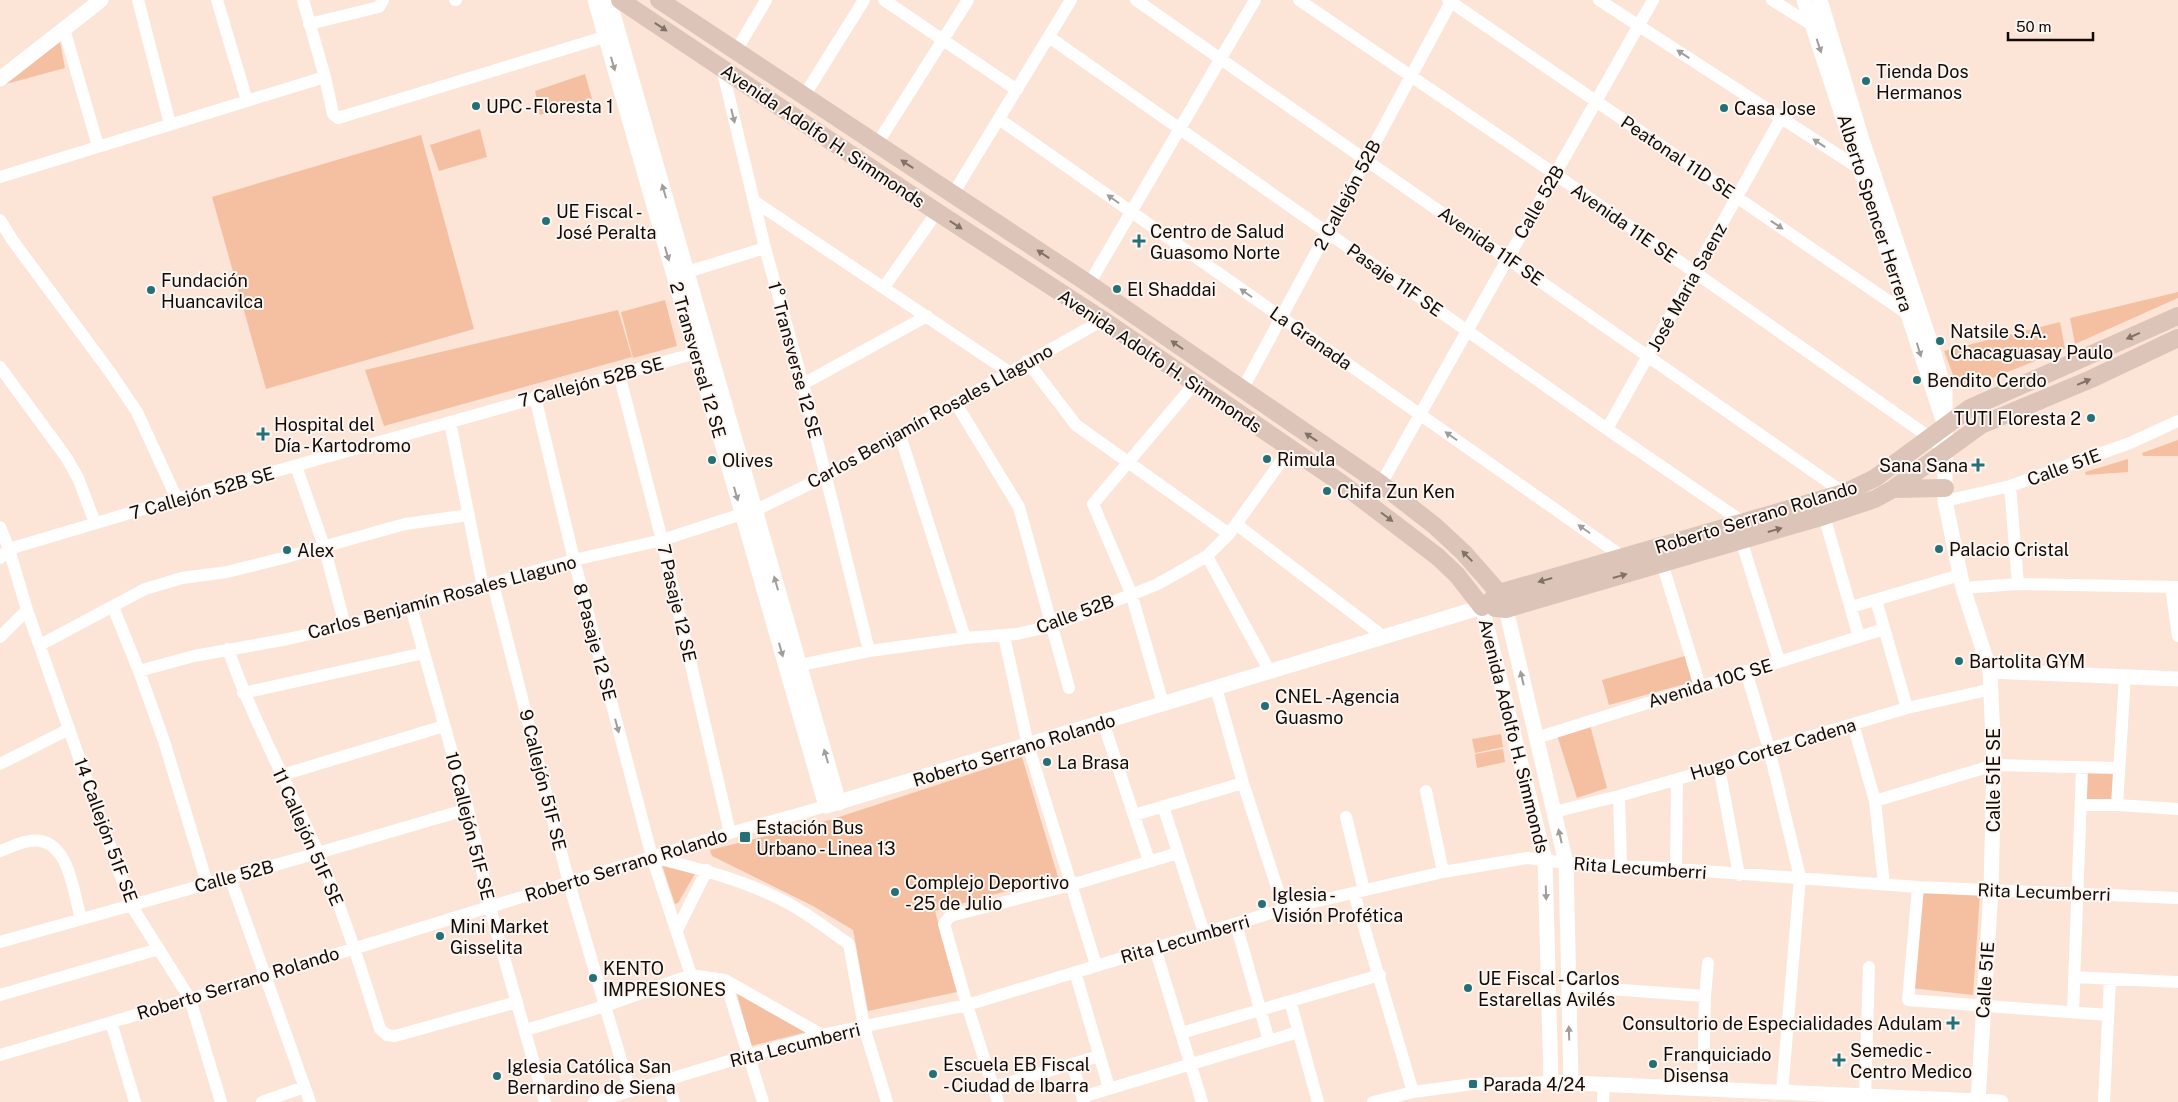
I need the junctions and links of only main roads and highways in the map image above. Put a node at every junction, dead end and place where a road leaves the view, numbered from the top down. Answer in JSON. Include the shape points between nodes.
{"nodes":[{"id":1,"x":620,"y":0,"type":"edge"},
{"id":2,"x":663,"y":1,"type":"edge"},
{"id":3,"x":2178,"y":316,"type":"edge"},
{"id":4,"x":2178,"y":338,"type":"edge"},
{"id":5,"x":1893,"y":489,"type":"junction"},
{"id":6,"x":1945,"y":495,"type":"road end"},
{"id":7,"x":1742,"y":531,"type":"junction"},
{"id":8,"x":1499,"y":593,"type":"junction"},
{"id":9,"x":1482,"y":607,"type":"junction"},
{"id":10,"x":1506,"y":609,"type":"junction"}],
"edges":[{"from":1,"to":9,"type":"main road","name":"Avenida Adolfo H. Simmonds","one_way":true,"via":[[1103,320],[1341,483],[1416,538],[1457,575]]},
{"from":8,"to":2,"type":"main road","name":"Avenida Adolfo H. Simmonds","one_way":true,"via":[[1435,526],[1381,484],[1089,284]]},
{"from":3,"to":7,"type":"main road","name":"Roberto Serrano Rolando","one_way":true,"via":[[1970,408],[1875,478]]},
{"from":5,"to":4,"type":"main road","name":"Roberto Serrano Rolando","one_way":true,"via":[[1981,425]]},
{"from":5,"to":6,"type":"main road"},
{"from":7,"to":5,"type":"main road","name":"Roberto Serrano Rolando","one_way":true,"via":[[1824,516],[1875,499]]},
{"from":7,"to":8,"type":"main road","name":"Roberto Serrano Rolando","one_way":true,"via":[[1624,557]]},
{"from":10,"to":7,"type":"main road","name":"Roberto Serrano Rolando","one_way":true,"via":[[1662,563]]},
{"from":8,"to":9,"type":"main road","name":"Roberto Serrano Rolando"},
{"from":8,"to":10,"type":"main road","name":"Avenida Adolfo H. Simmonds"},
{"from":9,"to":10,"type":"main road","name":"Roberto Serrano Rolando"}]}
